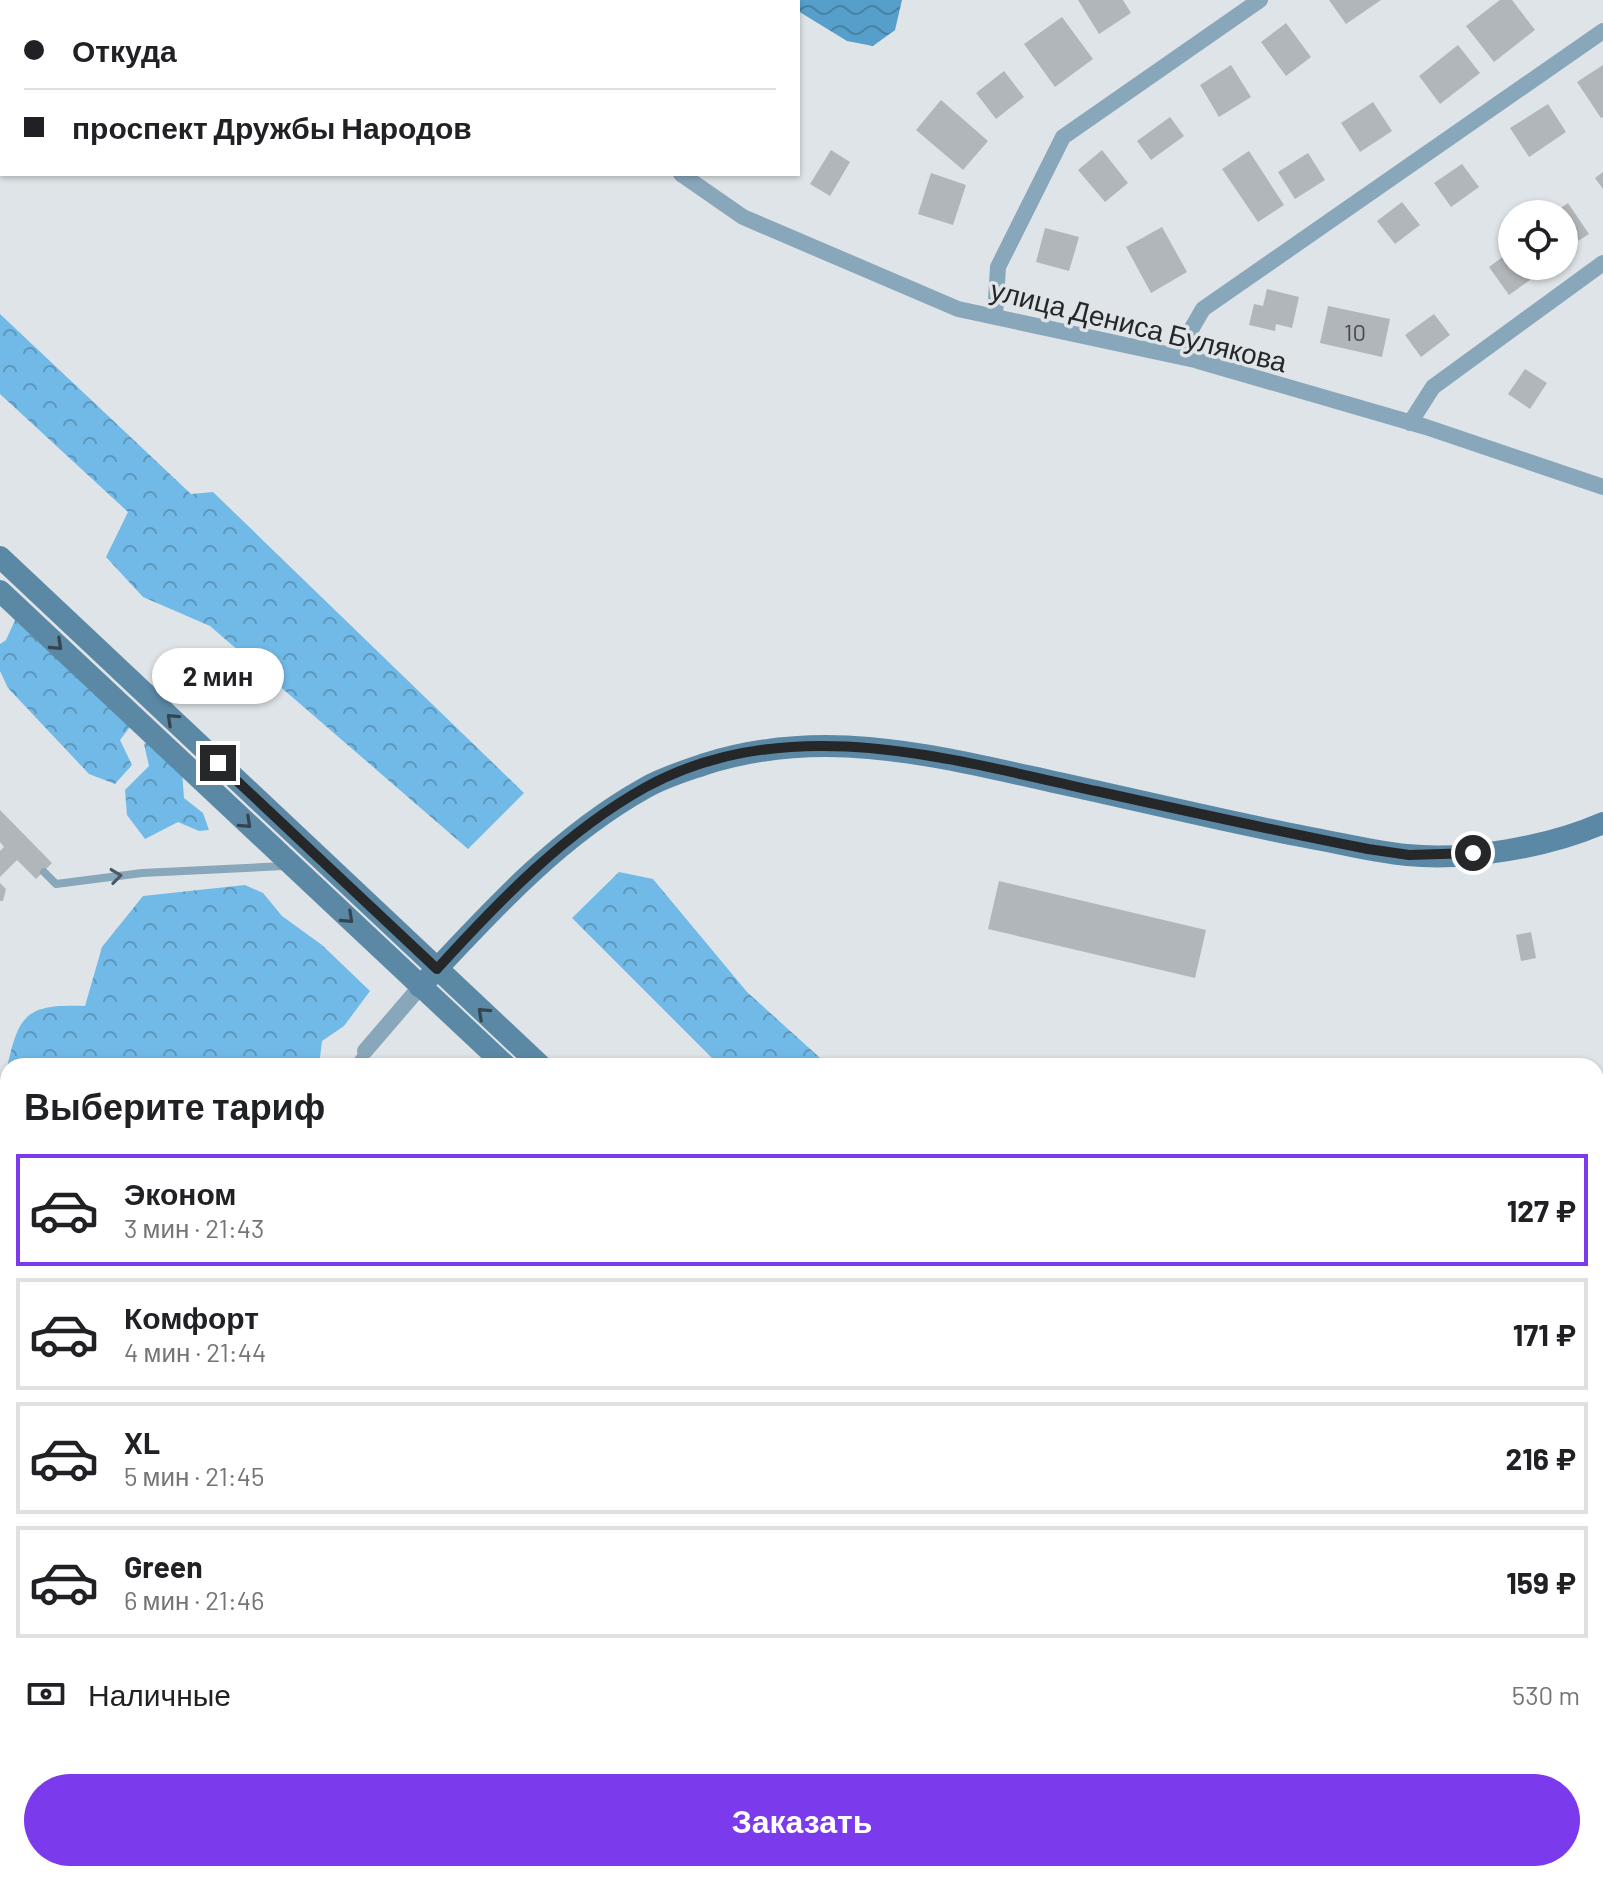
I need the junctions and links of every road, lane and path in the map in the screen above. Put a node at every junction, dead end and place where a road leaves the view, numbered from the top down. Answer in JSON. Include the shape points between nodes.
{"nodes":[{"id":1,"x":1260,"y":0,"type":"edge"},
{"id":2,"x":1603,"y":31,"type":"edge"},
{"id":3,"x":684,"y":176,"type":"edge"},
{"id":4,"x":1603,"y":263,"type":"edge"},
{"id":5,"x":995,"y":316,"type":"junction"},
{"id":6,"x":1195,"y":360,"type":"junction"},
{"id":7,"x":1410,"y":423,"type":"junction"},
{"id":8,"x":1603,"y":487,"type":"edge"},
{"id":9,"x":0,"y":557,"type":"edge"},
{"id":10,"x":0,"y":591,"type":"edge"},
{"id":11,"x":1603,"y":823,"type":"edge"},
{"id":12,"x":291,"y":866,"type":"junction"},
{"id":13,"x":44,"y":872,"type":"dead end"},
{"id":14,"x":437,"y":969,"type":"junction"},
{"id":15,"x":420,"y":987,"type":"junction"},
{"id":16,"x":365,"y":1051,"type":"joint"},
{"id":17,"x":359,"y":1058,"type":"edge"},
{"id":18,"x":497,"y":1058,"type":"edge"},
{"id":19,"x":532,"y":1058,"type":"edge"}],
"edges":[{"from":1,"to":5,"type":"street","via":[[1063,137],[998,267]]},
{"from":2,"to":6,"type":"street","via":[[1203,309],[1189,333]]},
{"from":3,"to":5,"type":"street","name":"улица Дениса Булякова","via":[[743,217],[958,309]]},
{"from":4,"to":7,"type":"street","via":[[1433,387]]},
{"from":5,"to":6,"type":"street","name":"улица Дениса Булякова"},
{"from":6,"to":7,"type":"street","name":"улица Дениса Булякова"},
{"from":7,"to":8,"type":"street","name":"улица Дениса Булякова"},
{"from":14,"to":9,"type":"main road","one_way":true},
{"from":10,"to":12,"type":"main road","one_way":true},
{"from":11,"to":14,"type":"main road","via":[[1498,851],[1409,855],[944,758],[859,746],[767,750],[684,771],[610,810],[539,866]]},
{"from":13,"to":12,"type":"lane","one_way":true,"via":[[56,884],[142,873]]},
{"from":12,"to":15,"type":"main road","one_way":true},
{"from":14,"to":15,"type":"main road"},
{"from":19,"to":14,"type":"main road","one_way":true},
{"from":15,"to":16,"type":"street"},
{"from":15,"to":18,"type":"main road"},
{"from":16,"to":17,"type":"lane"}]}
